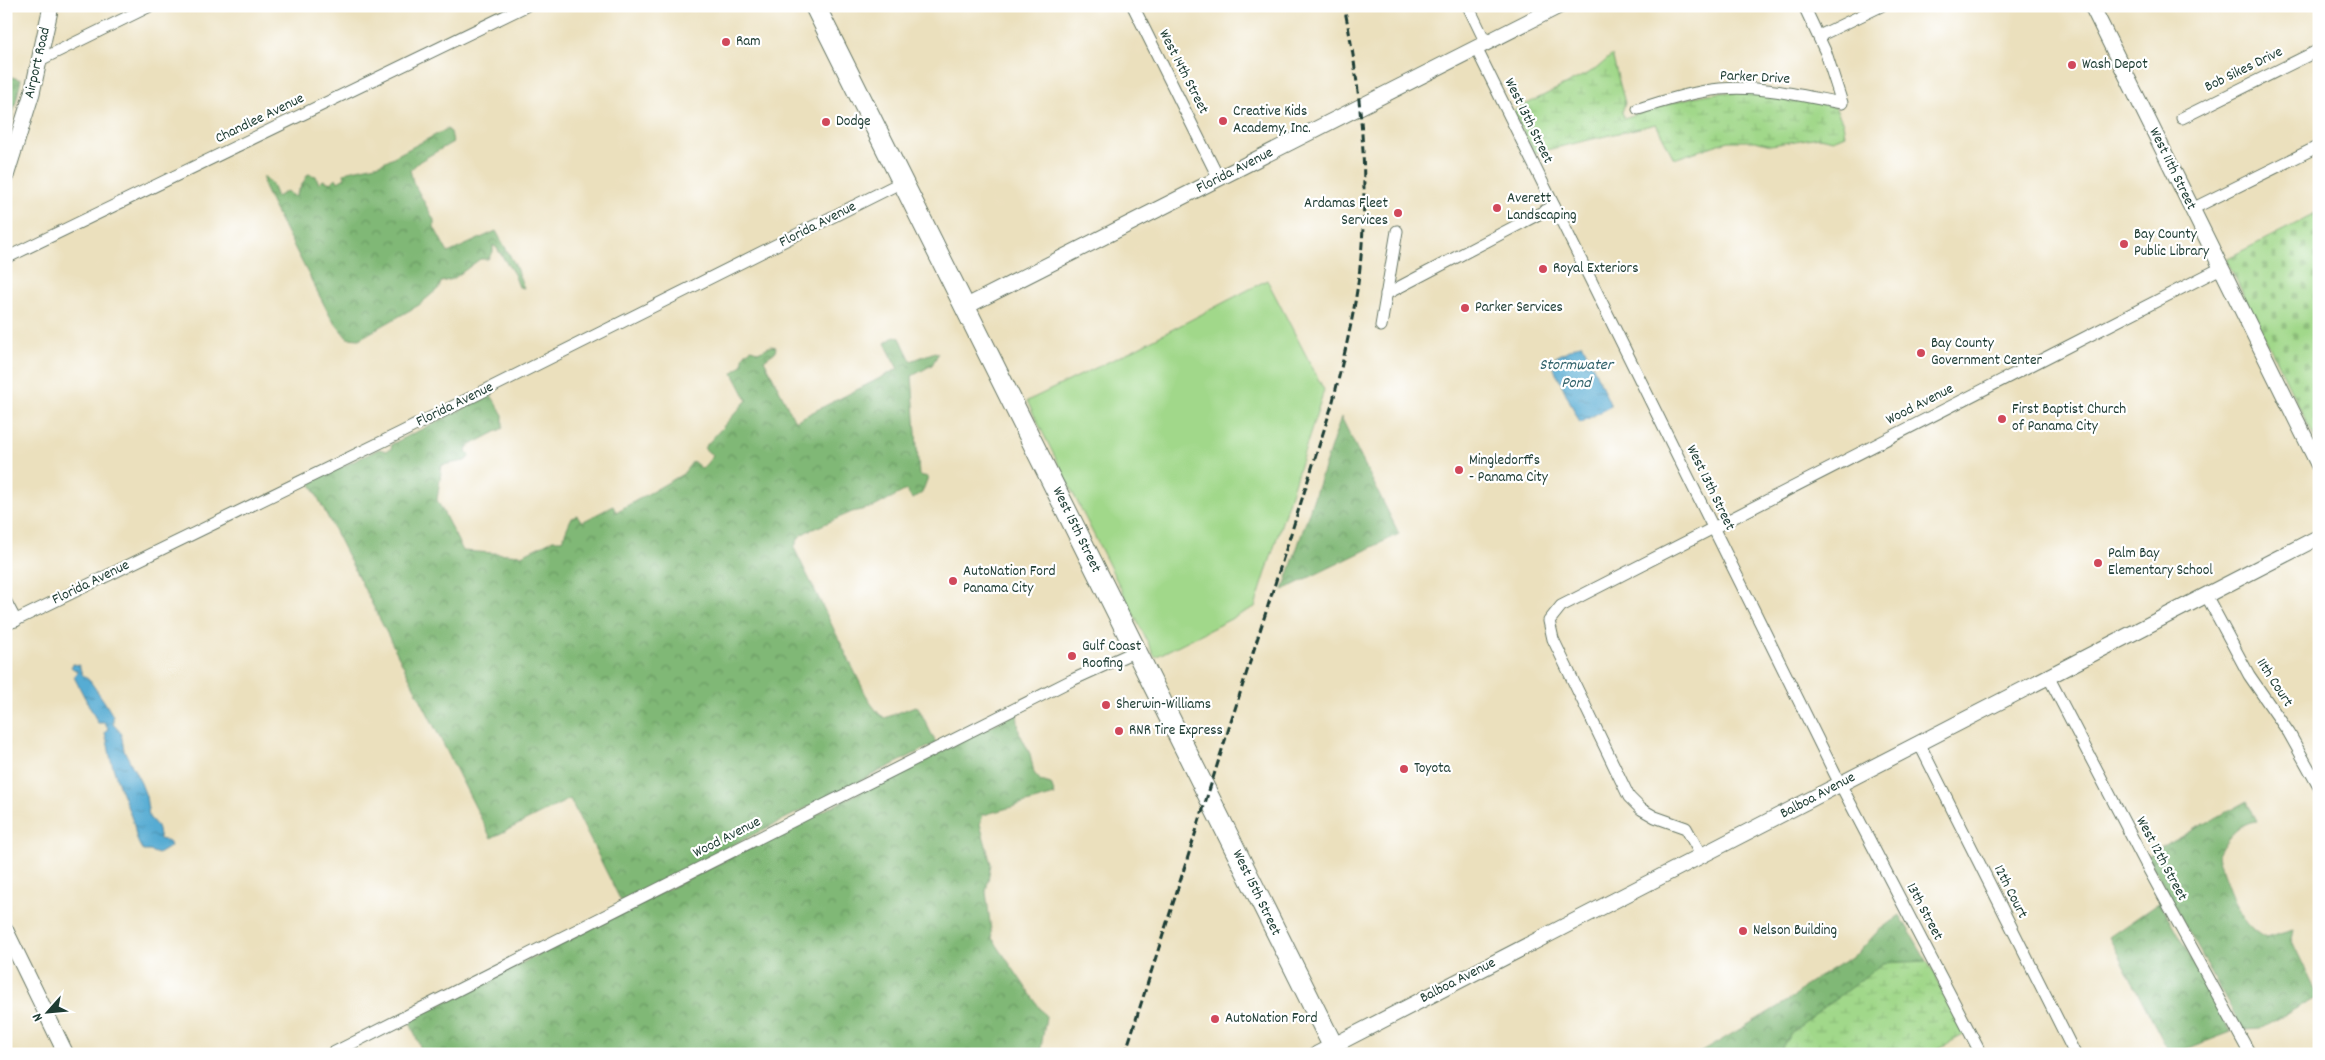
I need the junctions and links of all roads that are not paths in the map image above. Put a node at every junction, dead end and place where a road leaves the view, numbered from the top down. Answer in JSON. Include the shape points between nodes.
{"nodes":[{"id":1,"x":51,"y":6,"type":"edge"},
{"id":2,"x":150,"y":6,"type":"edge"},
{"id":3,"x":526,"y":6,"type":"edge"},
{"id":4,"x":815,"y":6,"type":"edge"},
{"id":5,"x":1133,"y":6,"type":"edge"},
{"id":6,"x":1468,"y":6,"type":"edge"},
{"id":7,"x":1559,"y":6,"type":"edge"},
{"id":8,"x":1804,"y":6,"type":"edge"},
{"id":9,"x":1881,"y":6,"type":"edge"},
{"id":10,"x":2092,"y":6,"type":"edge"},
{"id":11,"x":1819,"y":36,"type":"junction"},
{"id":12,"x":1481,"y":46,"type":"junction"},
{"id":13,"x":2319,"y":50,"type":"edge"},
{"id":14,"x":40,"y":60,"type":"junction"},
{"id":15,"x":1638,"y":109,"type":"dead end"},
{"id":16,"x":2182,"y":118,"type":"dead end"},
{"id":17,"x":2319,"y":146,"type":"edge"},
{"id":18,"x":6,"y":176,"type":"edge"},
{"id":19,"x":1219,"y":179,"type":"junction"},
{"id":20,"x":902,"y":182,"type":"junction"},
{"id":21,"x":1554,"y":206,"type":"junction"},
{"id":22,"x":2192,"y":209,"type":"junction"},
{"id":23,"x":1398,"y":232,"type":"dead end"},
{"id":24,"x":6,"y":258,"type":"edge"},
{"id":25,"x":2221,"y":268,"type":"junction"},
{"id":26,"x":1386,"y":294,"type":"junction"},
{"id":27,"x":965,"y":307,"type":"junction"},
{"id":28,"x":1381,"y":326,"type":"dead end"},
{"id":29,"x":2319,"y":466,"type":"edge"},
{"id":30,"x":1714,"y":529,"type":"junction"},
{"id":31,"x":2319,"y":537,"type":"edge"},
{"id":32,"x":2206,"y":594,"type":"junction"},
{"id":33,"x":6,"y":602,"type":"edge"},
{"id":34,"x":11,"y":623,"type":"edge"},
{"id":35,"x":1136,"y":651,"type":"junction"},
{"id":36,"x":2048,"y":676,"type":"junction"},
{"id":37,"x":1919,"y":743,"type":"junction"},
{"id":38,"x":1840,"y":783,"type":"junction"},
{"id":39,"x":2319,"y":787,"type":"edge"},
{"id":40,"x":1702,"y":856,"type":"junction"},
{"id":41,"x":6,"y":931,"type":"edge"},
{"id":42,"x":1329,"y":1051,"type":"edge"},
{"id":43,"x":66,"y":1054,"type":"edge"},
{"id":44,"x":331,"y":1054,"type":"edge"},
{"id":45,"x":1981,"y":1054,"type":"edge"},
{"id":46,"x":2075,"y":1054,"type":"edge"},
{"id":47,"x":2250,"y":1054,"type":"edge"}],
"edges":[{"from":1,"to":14,"type":"street","name":"Airport Road"},
{"from":2,"to":14,"type":"street"},
{"from":3,"to":24,"type":"street","name":"Chandlee Avenue"},
{"from":4,"to":20,"type":"highway","name":"West 15th Street"},
{"from":5,"to":19,"type":"street","name":"West 14th Street"},
{"from":6,"to":12,"type":"street","name":"West 13th Street"},
{"from":7,"to":12,"type":"street","name":"Florida Avenue"},
{"from":8,"to":11,"type":"street"},
{"from":9,"to":11,"type":"street"},
{"from":10,"to":22,"type":"street","name":"West 11th Street"},
{"from":11,"to":15,"type":"street","name":"Parker Drive","via":[[1842,103],[1730,88]]},
{"from":12,"to":19,"type":"street","name":"Florida Avenue"},
{"from":12,"to":21,"type":"street","name":"West 13th Street"},
{"from":13,"to":16,"type":"street","name":"Bob Sikes Drive"},
{"from":14,"to":18,"type":"street","name":"Airport Road","via":[[18,144]]},
{"from":17,"to":22,"type":"street"},
{"from":19,"to":27,"type":"street","name":"Florida Avenue"},
{"from":20,"to":27,"type":"highway","name":"West 15th Street"},
{"from":20,"to":34,"type":"street","name":"Florida Avenue"},
{"from":21,"to":26,"type":"street"},
{"from":21,"to":30,"type":"street","name":"West 13th Street"},
{"from":22,"to":25,"type":"street","name":"West 11th Street"},
{"from":23,"to":26,"type":"street"},
{"from":25,"to":29,"type":"street","name":"West 11th Street"},
{"from":25,"to":30,"type":"street","name":"Wood Avenue"},
{"from":26,"to":28,"type":"street"},
{"from":27,"to":35,"type":"highway","name":"West 15th Street"},
{"from":30,"to":38,"type":"street","name":"West 13th Street"},
{"from":30,"to":40,"type":"street","name":"Wood Avenue","via":[[1561,606],[1549,621],[1553,639],[1629,797],[1655,817],[1686,828]]},
{"from":31,"to":32,"type":"street","name":"Balboa Avenue"},
{"from":32,"to":36,"type":"street","name":"Balboa Avenue"},
{"from":32,"to":39,"type":"street","name":"11th Court","via":[[2249,675],[2289,733]]},
{"from":33,"to":34,"type":"street"},
{"from":35,"to":42,"type":"highway","name":"West 15th Street"},
{"from":35,"to":44,"type":"street","name":"Wood Avenue","via":[[1072,680]]},
{"from":36,"to":37,"type":"street","name":"Balboa Avenue"},
{"from":36,"to":47,"type":"street","name":"West 12th Street"},
{"from":37,"to":38,"type":"street","name":"Balboa Avenue"},
{"from":37,"to":46,"type":"street","name":"12th Court"},
{"from":38,"to":40,"type":"street","name":"Balboa Avenue"},
{"from":38,"to":45,"type":"street","name":"13th Street"},
{"from":40,"to":42,"type":"street","name":"Balboa Avenue"},
{"from":41,"to":43,"type":"street"}]}
